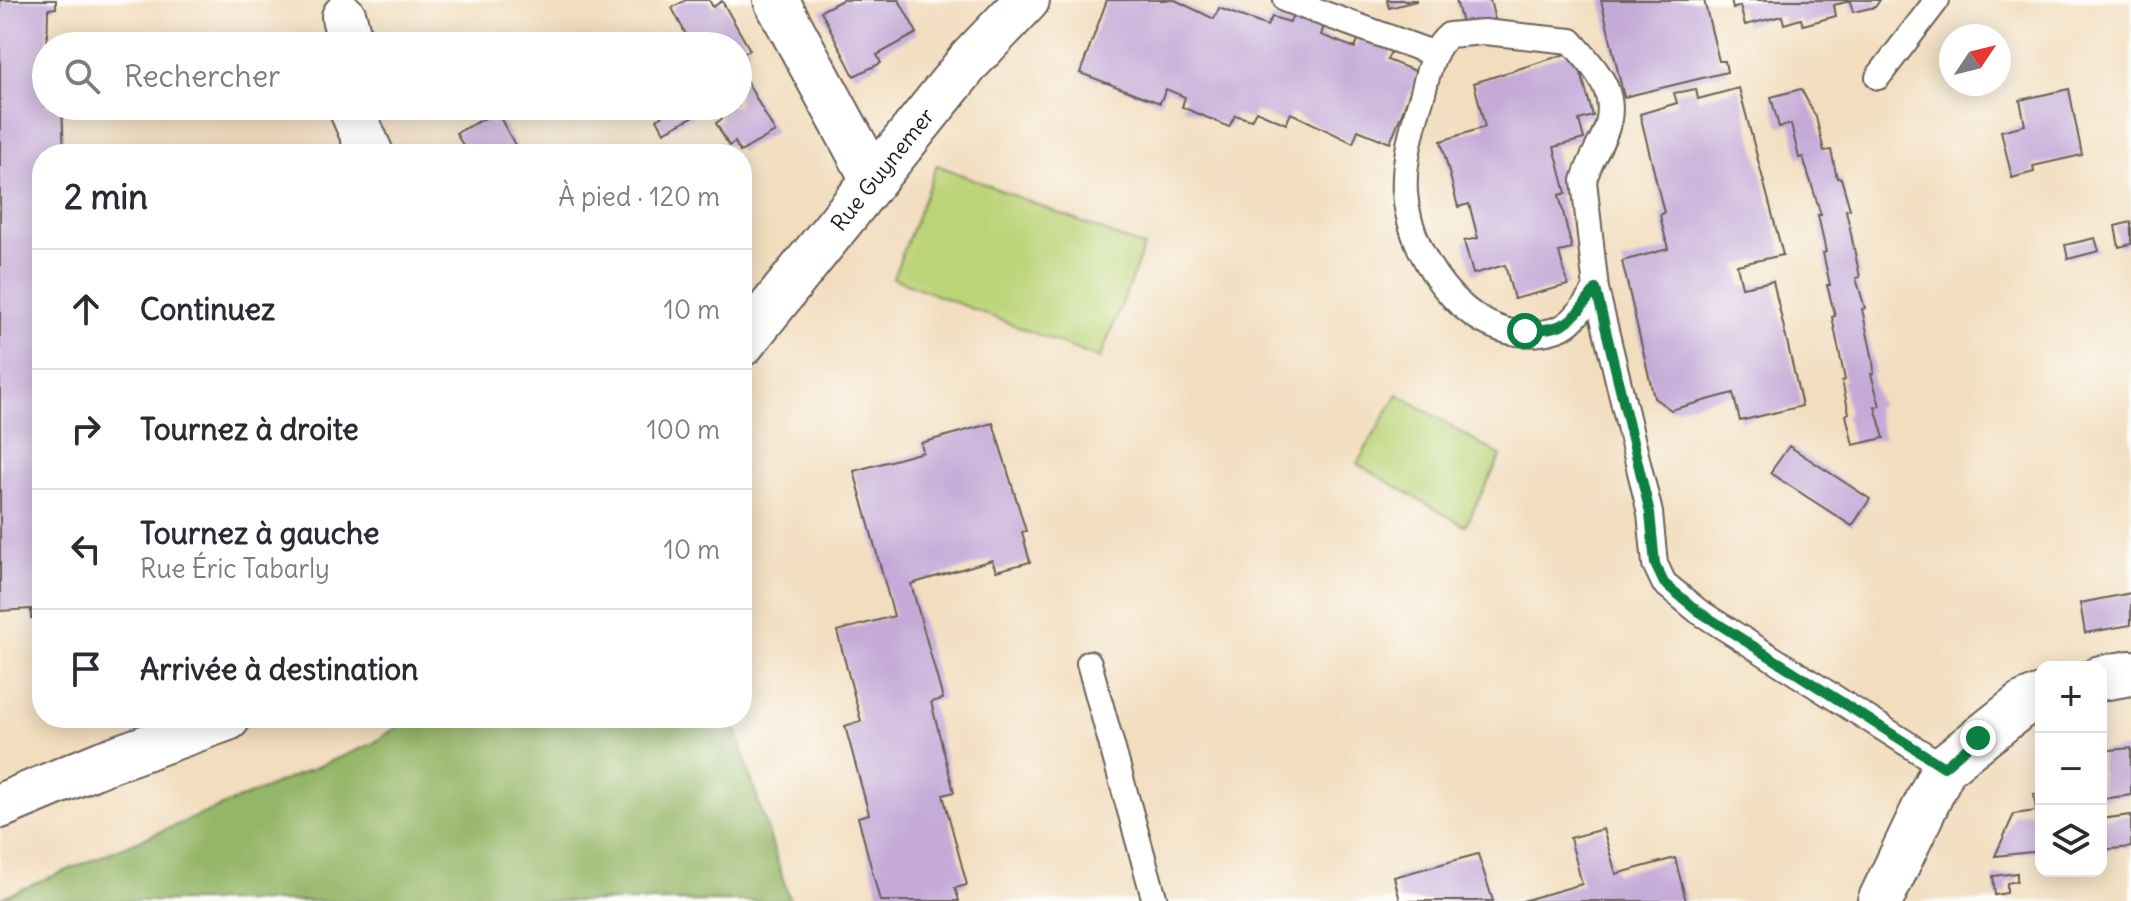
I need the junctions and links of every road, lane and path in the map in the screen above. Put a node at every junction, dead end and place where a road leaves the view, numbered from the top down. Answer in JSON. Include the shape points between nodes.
{"nodes":[{"id":1,"x":776,"y":0,"type":"edge"},
{"id":2,"x":1027,"y":0,"type":"edge"},
{"id":3,"x":1286,"y":0,"type":"edge"},
{"id":4,"x":1937,"y":0,"type":"edge"},
{"id":5,"x":1435,"y":54,"type":"junction"},
{"id":6,"x":1878,"y":77,"type":"dead end"},
{"id":7,"x":356,"y":120,"type":"edge"},
{"id":8,"x":367,"y":144,"type":"edge"},
{"id":9,"x":873,"y":179,"type":"junction"},
{"id":10,"x":1596,"y":289,"type":"junction"},
{"id":11,"x":752,"y":331,"type":"edge"},
{"id":12,"x":1089,"y":663,"type":"dead end"},
{"id":13,"x":2131,"y":673,"type":"edge"},
{"id":14,"x":2107,"y":677,"type":"edge"},
{"id":15,"x":2035,"y":700,"type":"edge"},
{"id":16,"x":200,"y":728,"type":"edge"},
{"id":17,"x":1944,"y":767,"type":"junction"},
{"id":18,"x":0,"y":806,"type":"edge"},
{"id":19,"x":1155,"y":901,"type":"edge"},
{"id":20,"x":1880,"y":901,"type":"edge"}],
"edges":[{"from":1,"to":9,"type":"street"},
{"from":2,"to":9,"type":"street","name":"Rue Guynemer","via":[[970,60]]},
{"from":3,"to":5,"type":"lane"},
{"from":4,"to":6,"type":"lane"},
{"from":5,"to":10,"type":"lane","via":[[1449,35],[1484,32],[1571,41],[1602,76],[1611,98],[1606,131],[1584,181]]},
{"from":5,"to":10,"type":"lane","via":[[1415,117],[1404,191],[1414,238],[1434,278],[1482,322],[1507,330],[1558,329]]},
{"from":7,"to":8,"type":"street"},
{"from":9,"to":11,"type":"street","name":"Rue Guynemer"},
{"from":10,"to":17,"type":"lane","via":[[1650,513],[1655,564],[1664,583],[1698,611]]},
{"from":12,"to":19,"type":"lane"},
{"from":13,"to":14,"type":"street"},
{"from":15,"to":17,"type":"street"},
{"from":16,"to":18,"type":"street"},
{"from":17,"to":20,"type":"street"}]}
